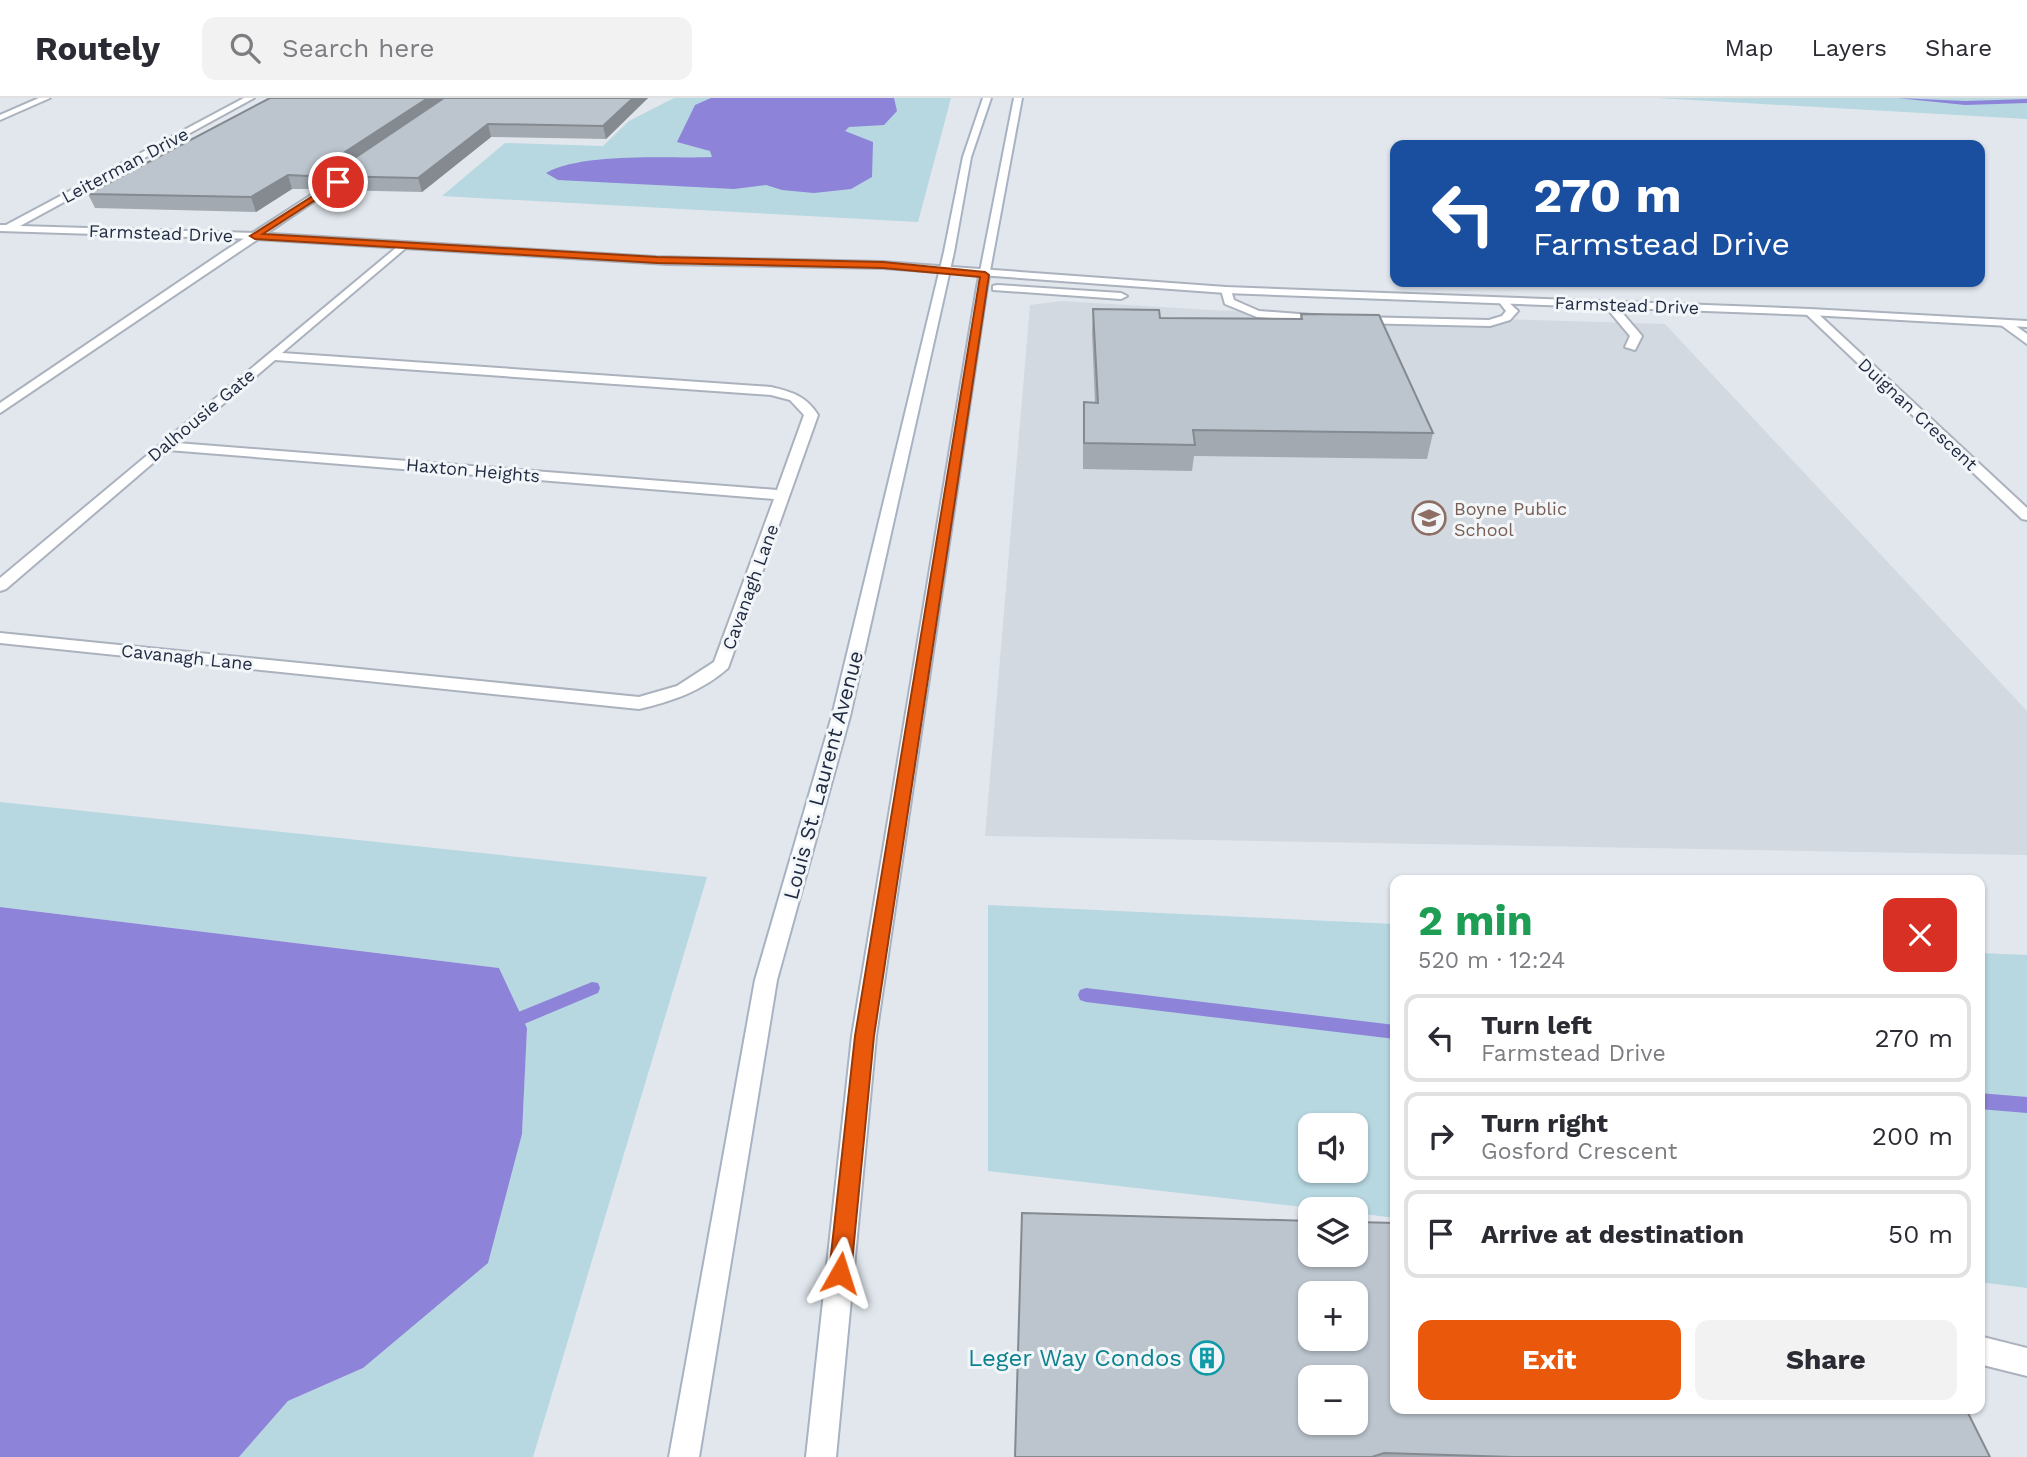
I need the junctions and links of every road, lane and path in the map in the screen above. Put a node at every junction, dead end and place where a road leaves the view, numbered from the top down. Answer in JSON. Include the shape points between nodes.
{"nodes":[{"id":1,"x":46,"y":98,"type":"edge"},
{"id":2,"x":250,"y":98,"type":"edge"},
{"id":3,"x":987,"y":98,"type":"edge"},
{"id":4,"x":1018,"y":98,"type":"edge"},
{"id":5,"x":0,"y":118,"type":"edge"},
{"id":6,"x":360,"y":166,"type":"edge"},
{"id":7,"x":3,"y":229,"type":"edge"},
{"id":8,"x":255,"y":236,"type":"junction"},
{"id":9,"x":402,"y":245,"type":"junction"},
{"id":10,"x":657,"y":260,"type":"junction"},
{"id":11,"x":880,"y":277,"type":"dead end"},
{"id":12,"x":943,"y":280,"type":"junction"},
{"id":13,"x":979,"y":282,"type":"junction"},
{"id":14,"x":1226,"y":290,"type":"junction"},
{"id":15,"x":1505,"y":302,"type":"junction"},
{"id":16,"x":1609,"y":304,"type":"junction"},
{"id":17,"x":1810,"y":312,"type":"junction"},
{"id":18,"x":2005,"y":323,"type":"junction"},
{"id":19,"x":2027,"y":324,"type":"edge"},
{"id":20,"x":2027,"y":340,"type":"edge"},
{"id":21,"x":1631,"y":347,"type":"dead end"},
{"id":22,"x":271,"y":356,"type":"junction"},
{"id":23,"x":0,"y":409,"type":"edge"},
{"id":24,"x":164,"y":446,"type":"junction"},
{"id":25,"x":783,"y":495,"type":"junction"},
{"id":26,"x":2027,"y":516,"type":"edge"},
{"id":27,"x":0,"y":586,"type":"edge"},
{"id":28,"x":0,"y":638,"type":"edge"},
{"id":29,"x":1985,"y":1352,"type":"edge"},
{"id":30,"x":2027,"y":1362,"type":"edge"},
{"id":31,"x":684,"y":1457,"type":"edge"},
{"id":32,"x":821,"y":1457,"type":"edge"}],
"edges":[{"from":1,"to":5,"type":"street"},
{"from":2,"to":7,"type":"street","name":"Leiterman Drive"},
{"from":3,"to":12,"type":"street","name":"Louis St. Laurent Avenue","via":[[968,158]]},
{"from":4,"to":13,"type":"street"},
{"from":6,"to":8,"type":"street"},
{"from":7,"to":8,"type":"street","name":"Farmstead Drive"},
{"from":8,"to":9,"type":"street","name":"Farmstead Drive"},
{"from":8,"to":23,"type":"street"},
{"from":9,"to":10,"type":"street","name":"Farmstead Drive"},
{"from":9,"to":22,"type":"street","name":"Dalhousie Gate"},
{"from":10,"to":11,"type":"street","name":"Farmstead Drive"},
{"from":10,"to":12,"type":"street","name":"Farmstead Drive","via":[[869,265]]},
{"from":12,"to":13,"type":"street","name":"Farmstead Drive"},
{"from":12,"to":31,"type":"street","name":"Louis St. Laurent Avenue","via":[[841,716],[766,981]]},
{"from":13,"to":14,"type":"street","name":"Farmstead Drive","via":[[1110,296]]},
{"from":13,"to":32,"type":"street","via":[[864,1036]]},
{"from":14,"to":15,"type":"street","name":"Farmstead Drive"},
{"from":14,"to":15,"type":"street","via":[[1235,306],[1285,318],[1477,324],[1508,317],[1512,311]]},
{"from":15,"to":16,"type":"street","name":"Farmstead Drive"},
{"from":16,"to":17,"type":"street","name":"Farmstead Drive"},
{"from":16,"to":21,"type":"street","via":[[1636,337]]},
{"from":17,"to":18,"type":"street","name":"Farmstead Drive"},
{"from":17,"to":26,"type":"street","name":"Duignan Crescent"},
{"from":18,"to":19,"type":"street","name":"Farmstead Drive"},
{"from":18,"to":20,"type":"street"},
{"from":22,"to":24,"type":"street","name":"Dalhousie Gate"},
{"from":22,"to":25,"type":"street","name":"Cavanagh Lane","via":[[793,395],[805,403],[811,415]]},
{"from":24,"to":25,"type":"street","name":"Haxton Heights"},
{"from":24,"to":27,"type":"street","name":"Dalhousie Gate"},
{"from":25,"to":28,"type":"street","name":"Cavanagh Lane","via":[[722,664],[704,681],[676,695],[639,703]]},
{"from":29,"to":30,"type":"street"}]}
